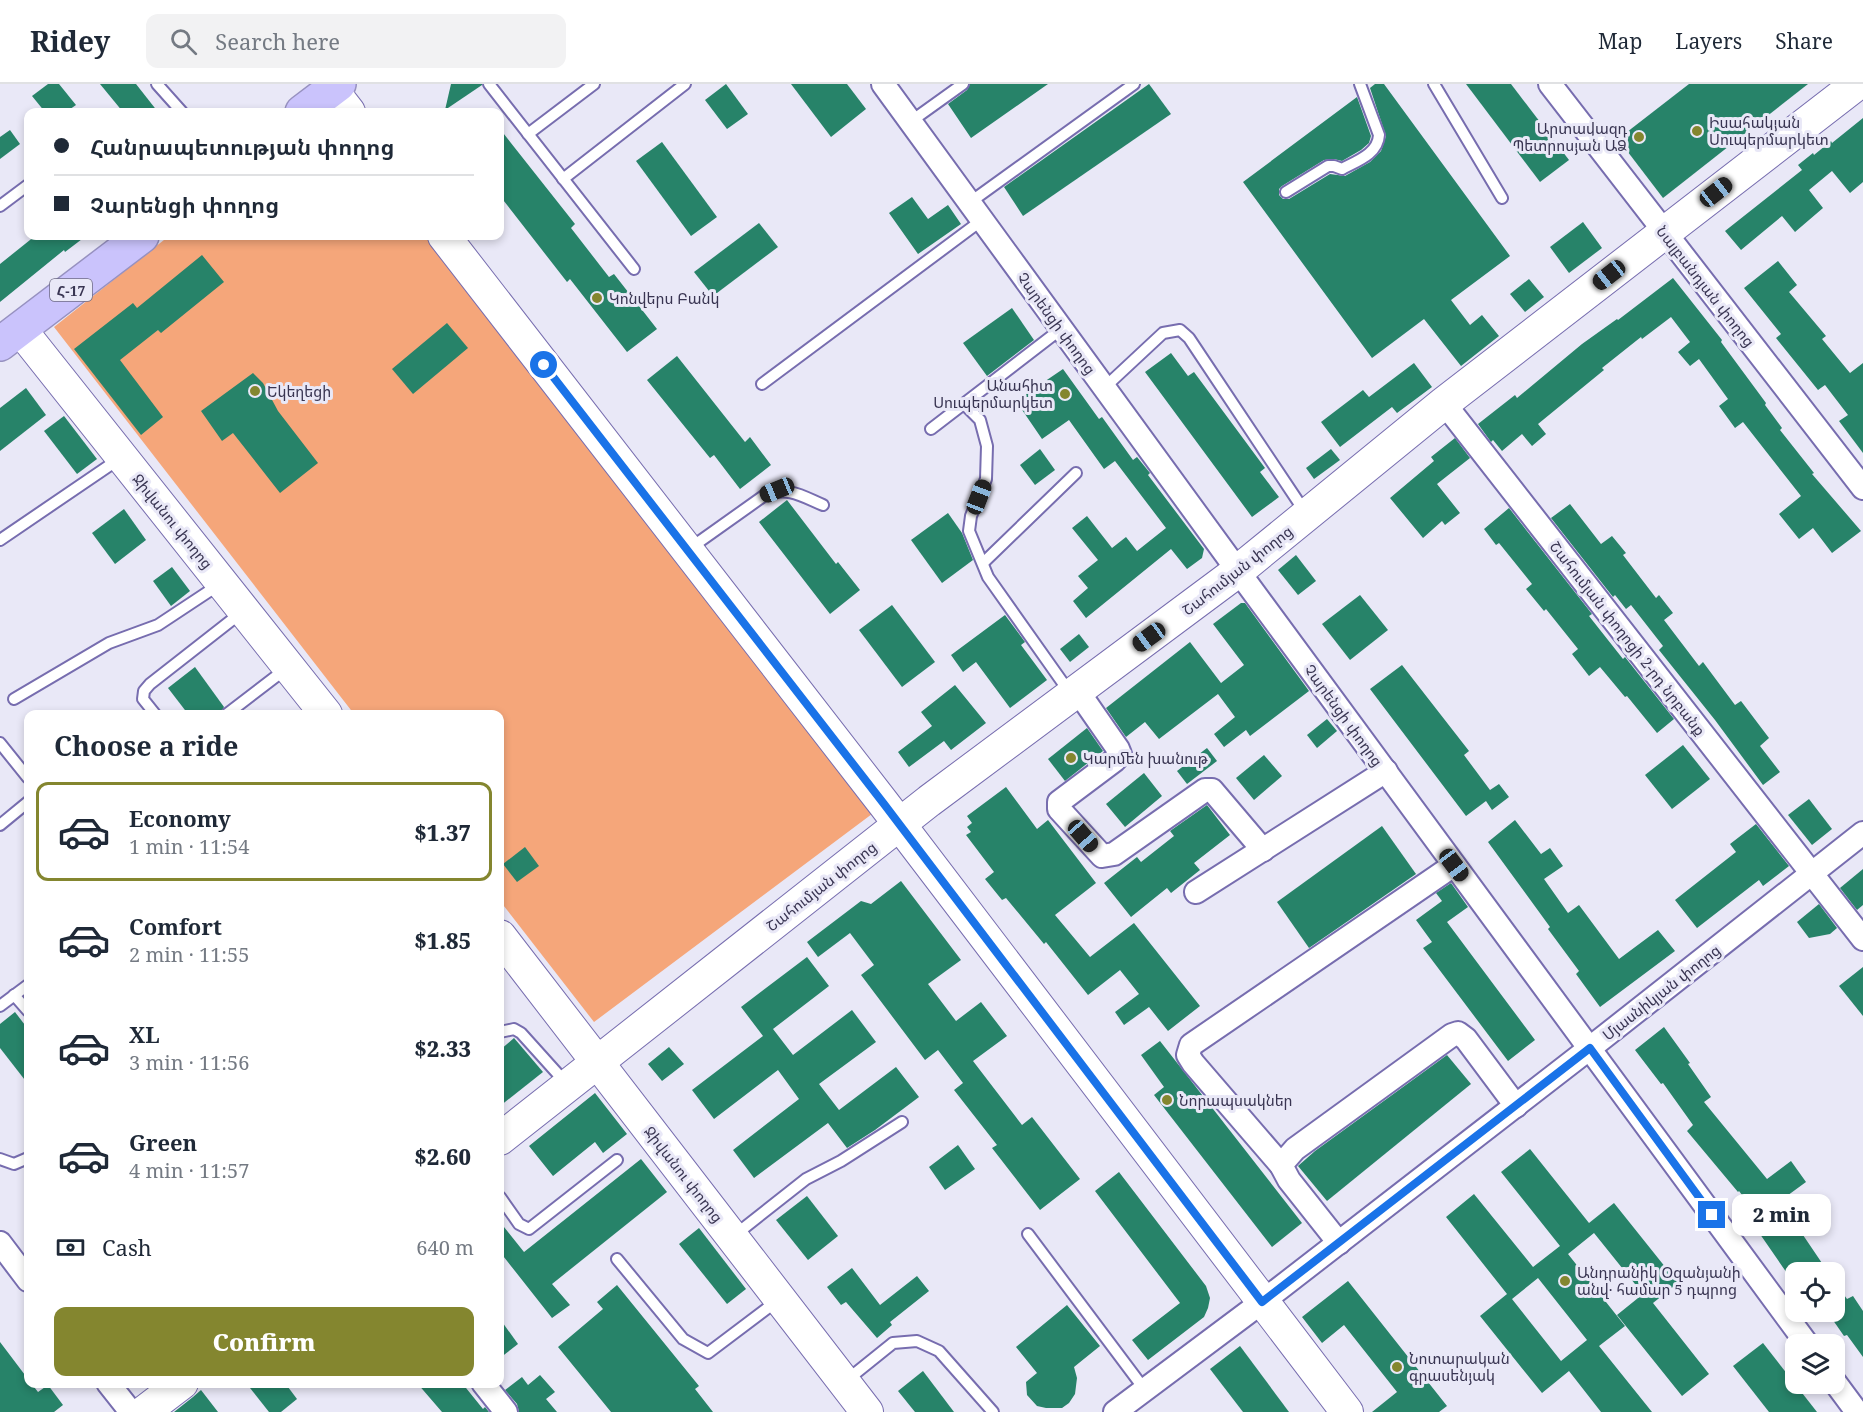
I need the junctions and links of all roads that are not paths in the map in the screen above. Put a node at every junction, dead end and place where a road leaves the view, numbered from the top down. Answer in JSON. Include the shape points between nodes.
{"nodes":[{"id":1,"x":157,"y":84,"type":"edge"},
{"id":2,"x":489,"y":84,"type":"edge"},
{"id":3,"x":594,"y":84,"type":"edge"},
{"id":4,"x":685,"y":84,"type":"edge"},
{"id":5,"x":883,"y":84,"type":"edge"},
{"id":6,"x":963,"y":84,"type":"edge"},
{"id":7,"x":1134,"y":84,"type":"edge"},
{"id":8,"x":1360,"y":84,"type":"edge"},
{"id":9,"x":1434,"y":84,"type":"edge"},
{"id":10,"x":1551,"y":84,"type":"edge"},
{"id":11,"x":1857,"y":84,"type":"edge"},
{"id":12,"x":340,"y":96,"type":"edge"},
{"id":13,"x":178,"y":108,"type":"edge"},
{"id":14,"x":312,"y":108,"type":"edge"},
{"id":15,"x":910,"y":122,"type":"junction"},
{"id":16,"x":528,"y":134,"type":"junction"},
{"id":17,"x":563,"y":178,"type":"junction"},
{"id":18,"x":24,"y":188,"type":"edge"},
{"id":19,"x":1286,"y":192,"type":"dead end"},
{"id":20,"x":1502,"y":198,"type":"dead end"},
{"id":21,"x":0,"y":206,"type":"edge"},
{"id":22,"x":975,"y":211,"type":"junction"},
{"id":23,"x":1664,"y":232,"type":"junction"},
{"id":24,"x":137,"y":240,"type":"edge"},
{"id":25,"x":447,"y":240,"type":"edge"},
{"id":26,"x":634,"y":269,"type":"dead end"},
{"id":27,"x":1061,"y":329,"type":"junction"},
{"id":28,"x":10,"y":336,"type":"edge"},
{"id":29,"x":762,"y":384,"type":"dead end"},
{"id":30,"x":1104,"y":388,"type":"junction"},
{"id":31,"x":964,"y":404,"type":"junction"},
{"id":32,"x":1444,"y":404,"type":"junction"},
{"id":33,"x":931,"y":429,"type":"dead end"},
{"id":34,"x":122,"y":457,"type":"junction"},
{"id":35,"x":1076,"y":474,"type":"dead end"},
{"id":36,"x":1863,"y":488,"type":"edge"},
{"id":37,"x":823,"y":505,"type":"dead end"},
{"id":38,"x":1307,"y":515,"type":"junction"},
{"id":39,"x":0,"y":540,"type":"edge"},
{"id":40,"x":686,"y":551,"type":"junction"},
{"id":41,"x":982,"y":563,"type":"junction"},
{"id":42,"x":1238,"y":571,"type":"junction"},
{"id":43,"x":222,"y":583,"type":"junction"},
{"id":44,"x":245,"y":610,"type":"junction"},
{"id":45,"x":289,"y":666,"type":"junction"},
{"id":46,"x":1074,"y":693,"type":"junction"},
{"id":47,"x":14,"y":699,"type":"dead end"},
{"id":48,"x":152,"y":710,"type":"edge"},
{"id":49,"x":232,"y":710,"type":"edge"},
{"id":50,"x":323,"y":710,"type":"edge"},
{"id":51,"x":0,"y":743,"type":"edge"},
{"id":52,"x":1386,"y":771,"type":"junction"},
{"id":53,"x":24,"y":773,"type":"edge"},
{"id":54,"x":24,"y":805,"type":"edge"},
{"id":55,"x":0,"y":825,"type":"edge"},
{"id":56,"x":898,"y":825,"type":"junction"},
{"id":57,"x":1863,"y":833,"type":"edge"},
{"id":58,"x":1263,"y":850,"type":"junction"},
{"id":59,"x":1454,"y":865,"type":"junction"},
{"id":60,"x":1812,"y":872,"type":"junction"},
{"id":61,"x":1197,"y":892,"type":"dead end"},
{"id":62,"x":1863,"y":939,"type":"edge"},
{"id":63,"x":504,"y":941,"type":"edge"},
{"id":64,"x":24,"y":988,"type":"edge"},
{"id":65,"x":14,"y":995,"type":"junction"},
{"id":66,"x":0,"y":1006,"type":"edge"},
{"id":67,"x":24,"y":1006,"type":"edge"},
{"id":68,"x":504,"y":1031,"type":"edge"},
{"id":69,"x":1590,"y":1048,"type":"junction"},
{"id":70,"x":598,"y":1063,"type":"junction"},
{"id":71,"x":568,"y":1085,"type":"junction"},
{"id":72,"x":1516,"y":1106,"type":"junction"},
{"id":73,"x":902,"y":1122,"type":"dead end"},
{"id":74,"x":504,"y":1135,"type":"edge"},
{"id":75,"x":0,"y":1159,"type":"edge"},
{"id":76,"x":24,"y":1160,"type":"edge"},
{"id":77,"x":617,"y":1160,"type":"dead end"},
{"id":78,"x":1281,"y":1165,"type":"junction"},
{"id":79,"x":504,"y":1203,"type":"edge"},
{"id":80,"x":1028,"y":1233,"type":"dead end"},
{"id":81,"x":732,"y":1237,"type":"junction"},
{"id":82,"x":1339,"y":1242,"type":"junction"},
{"id":83,"x":0,"y":1243,"type":"edge"},
{"id":84,"x":617,"y":1258,"type":"dead end"},
{"id":85,"x":24,"y":1275,"type":"edge"},
{"id":86,"x":780,"y":1299,"type":"junction"},
{"id":87,"x":1262,"y":1302,"type":"junction"},
{"id":88,"x":1800,"y":1334,"type":"edge"},
{"id":89,"x":844,"y":1382,"type":"junction"},
{"id":90,"x":112,"y":1388,"type":"edge"},
{"id":91,"x":175,"y":1388,"type":"edge"},
{"id":92,"x":487,"y":1388,"type":"edge"},
{"id":93,"x":1145,"y":1390,"type":"junction"},
{"id":94,"x":1844,"y":1394,"type":"edge"},
{"id":95,"x":131,"y":1412,"type":"edge"},
{"id":96,"x":144,"y":1412,"type":"edge"},
{"id":97,"x":506,"y":1412,"type":"edge"},
{"id":98,"x":867,"y":1412,"type":"edge"},
{"id":99,"x":993,"y":1412,"type":"edge"},
{"id":100,"x":1115,"y":1412,"type":"edge"},
{"id":101,"x":1347,"y":1412,"type":"edge"},
{"id":102,"x":1857,"y":1412,"type":"edge"}],
"edges":[{"from":1,"to":13,"type":"lane"},
{"from":2,"to":16,"type":"lane"},
{"from":3,"to":16,"type":"lane"},
{"from":4,"to":17,"type":"lane"},
{"from":5,"to":15,"type":"street","name":"Չարենցի փողոց"},
{"from":6,"to":15,"type":"lane"},
{"from":7,"to":22,"type":"lane"},
{"from":8,"to":19,"type":"lane","via":[[1379,144],[1373,152],[1342,169],[1328,166]]},
{"from":9,"to":20,"type":"lane"},
{"from":10,"to":23,"type":"street","name":"Նալբանդյան փողոց"},
{"from":11,"to":23,"type":"street","name":"Շահումյան փողոց"},
{"from":12,"to":14,"type":"highway"},
{"from":15,"to":22,"type":"street","name":"Չարենցի փողոց"},
{"from":16,"to":17,"type":"lane"},
{"from":17,"to":26,"type":"lane"},
{"from":18,"to":21,"type":"lane"},
{"from":22,"to":27,"type":"street","name":"Չարենցի փողոց"},
{"from":22,"to":29,"type":"lane"},
{"from":23,"to":32,"type":"street","name":"Շահումյան փողոց"},
{"from":23,"to":36,"type":"street","name":"Նալբանդյան փողոց"},
{"from":24,"to":28,"type":"highway","number":"Հ-17"},
{"from":25,"to":40,"type":"street"},
{"from":27,"to":30,"type":"street","name":"Չարենցի փողոց"},
{"from":27,"to":31,"type":"lane"},
{"from":28,"to":34,"type":"street","name":"Ջիվանու փողոց"},
{"from":30,"to":38,"type":"lane","via":[[1163,333],[1180,330]]},
{"from":30,"to":42,"type":"street","name":"Չարենցի փողոց"},
{"from":31,"to":33,"type":"lane"},
{"from":31,"to":41,"type":"lane","via":[[980,420],[987,446],[986,479],[969,531]]},
{"from":32,"to":38,"type":"street","name":"Շահումյան փողոց"},
{"from":32,"to":60,"type":"street","name":"Շահումյան փողոցի 2-րդ նրբանք"},
{"from":34,"to":39,"type":"lane"},
{"from":34,"to":43,"type":"street","name":"Ջիվանու փողոց"},
{"from":35,"to":41,"type":"lane"},
{"from":37,"to":40,"type":"lane","via":[[787,490],[777,490]]},
{"from":38,"to":42,"type":"street","name":"Շահումյան փողոց"},
{"from":40,"to":56,"type":"street"},
{"from":41,"to":46,"type":"lane","via":[[988,577]]},
{"from":42,"to":46,"type":"street","name":"Շահումյան փողոց"},
{"from":42,"to":52,"type":"street","name":"Չարենցի փողոց"},
{"from":43,"to":44,"type":"street","name":"Ջիվանու փողոց"},
{"from":43,"to":47,"type":"lane","via":[[158,625],[109,643]]},
{"from":44,"to":45,"type":"street","name":"Ջիվանու փողոց"},
{"from":44,"to":48,"type":"lane","via":[[150,684],[143,699]]},
{"from":45,"to":49,"type":"lane"},
{"from":45,"to":50,"type":"street","name":"Ջիվանու փողոց"},
{"from":46,"to":56,"type":"street","name":"Շահումյան փողոց"},
{"from":46,"to":58,"type":"street","via":[[1120,754],[1059,802],[1059,809],[1102,856],[1114,854],[1205,790],[1212,790]]},
{"from":51,"to":53,"type":"lane"},
{"from":52,"to":58,"type":"street"},
{"from":52,"to":59,"type":"street","name":"Չարենցի փողոց"},
{"from":54,"to":55,"type":"lane"},
{"from":56,"to":70,"type":"street","name":"Շահումյան փողոց"},
{"from":56,"to":87,"type":"street"},
{"from":57,"to":60,"type":"street","name":"Մյասնիկյան փողոց"},
{"from":58,"to":61,"type":"street"},
{"from":59,"to":69,"type":"street","name":"Չարենցի փողոց"},
{"from":59,"to":78,"type":"street","via":[[1191,1045],[1188,1055],[1193,1063]]},
{"from":60,"to":62,"type":"street","name":"Շահումյան փողոցի 2-րդ նրբանք"},
{"from":60,"to":69,"type":"street","name":"Մյասնիկյան փողոց"},
{"from":63,"to":70,"type":"street","name":"Ջիվանու փողոց"},
{"from":64,"to":65,"type":"lane"},
{"from":65,"to":66,"type":"lane"},
{"from":65,"to":67,"type":"lane"},
{"from":68,"to":71,"type":"lane","via":[[514,1029],[521,1033]]},
{"from":69,"to":72,"type":"street","name":"Մյասնիկյան փողոց"},
{"from":69,"to":88,"type":"street","name":"Չարենցի փողոց"},
{"from":70,"to":71,"type":"street","name":"Շահումյան փողոց"},
{"from":70,"to":81,"type":"street","name":"Ջիվանու փողոց"},
{"from":71,"to":74,"type":"street","name":"Շահումյան փողոց"},
{"from":72,"to":78,"type":"street","via":[[1458,1033],[1295,1149]]},
{"from":72,"to":82,"type":"street","name":"Մյասնիկյան փողոց"},
{"from":73,"to":81,"type":"lane","via":[[806,1179]]},
{"from":75,"to":76,"type":"lane","via":[[14,1164]]},
{"from":77,"to":79,"type":"lane","via":[[529,1229],[519,1224]]},
{"from":78,"to":82,"type":"street"},
{"from":80,"to":93,"type":"lane"},
{"from":81,"to":86,"type":"street","name":"Ջիվանու փողոց"},
{"from":82,"to":87,"type":"street","name":"Մյասնիկյան փողոց"},
{"from":83,"to":85,"type":"street"},
{"from":84,"to":86,"type":"lane","via":[[683,1339],[708,1353]]},
{"from":86,"to":89,"type":"street","name":"Ջիվանու փողոց"},
{"from":87,"to":93,"type":"street","name":"Մյասնիկյան փողոց"},
{"from":87,"to":101,"type":"street"},
{"from":89,"to":98,"type":"street","name":"Ջիվանու փողոց"},
{"from":89,"to":99,"type":"lane","via":[[893,1344],[917,1341],[939,1351]]},
{"from":90,"to":95,"type":"street"},
{"from":91,"to":96,"type":"street"},
{"from":92,"to":97,"type":"street"},
{"from":93,"to":100,"type":"street","name":"Մյասնիկյան փողոց"},
{"from":94,"to":102,"type":"street"}]}
